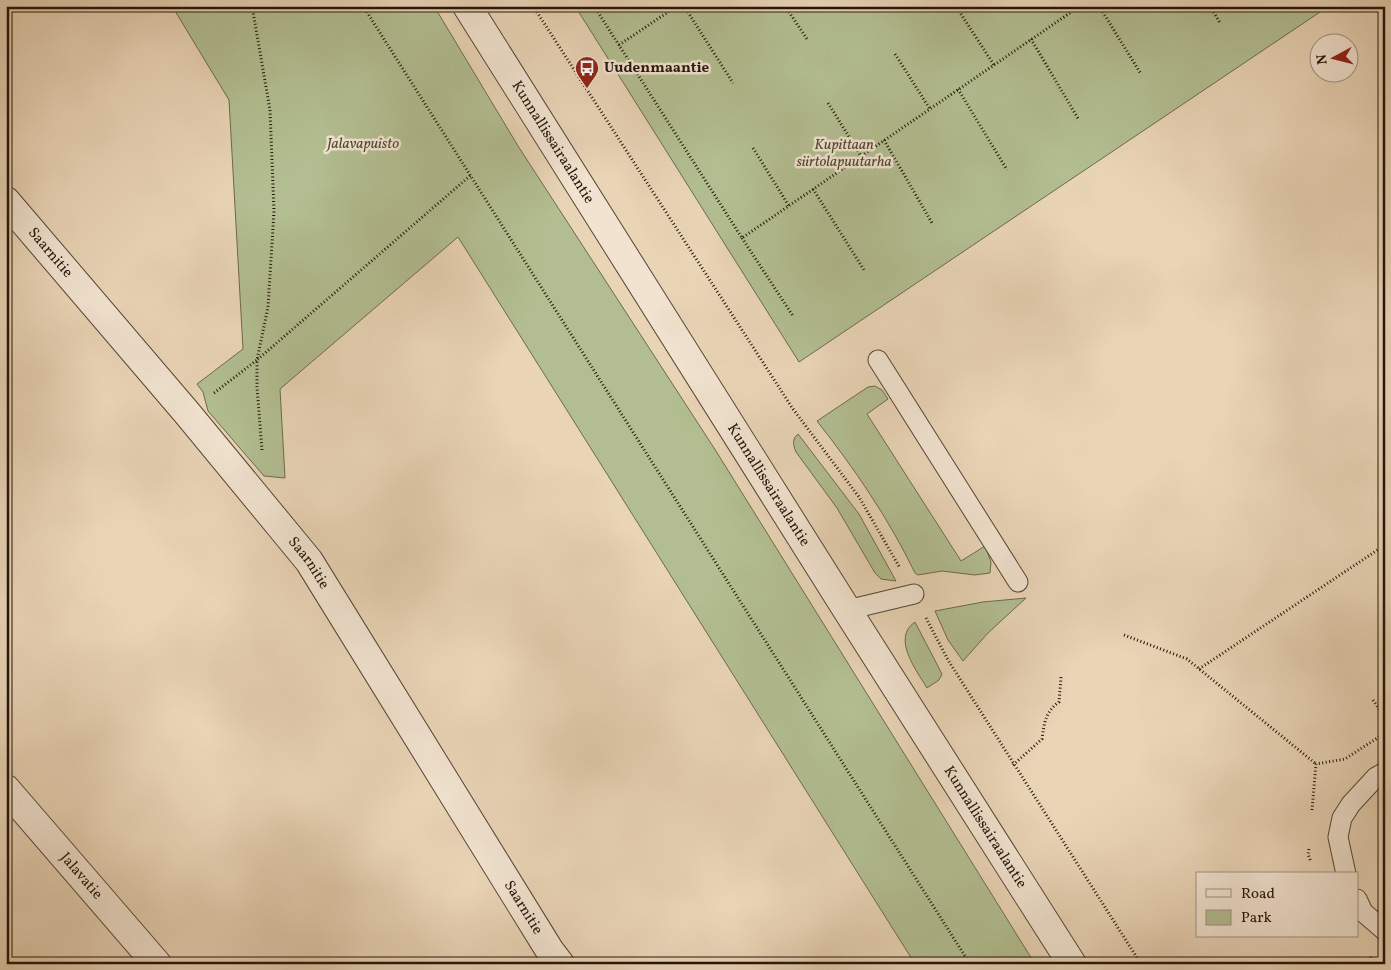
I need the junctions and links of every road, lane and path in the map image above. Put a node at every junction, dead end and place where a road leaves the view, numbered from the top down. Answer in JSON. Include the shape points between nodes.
{"nodes":[{"id":1,"x":252,"y":6,"type":"edge"},
{"id":2,"x":363,"y":6,"type":"edge"},
{"id":3,"x":533,"y":6,"type":"edge"},
{"id":4,"x":594,"y":6,"type":"edge"},
{"id":5,"x":677,"y":6,"type":"edge"},
{"id":6,"x":684,"y":6,"type":"edge"},
{"id":7,"x":786,"y":6,"type":"edge"},
{"id":8,"x":1071,"y":6,"type":"edge"},
{"id":9,"x":1080,"y":6,"type":"edge"},
{"id":10,"x":1098,"y":6,"type":"edge"},
{"id":11,"x":1210,"y":6,"type":"edge"},
{"id":12,"x":957,"y":8,"type":"dead end"},
{"id":13,"x":474,"y":9,"type":"edge"},
{"id":14,"x":1074,"y":10,"type":"junction"},
{"id":15,"x":1220,"y":22,"type":"dead end"},
{"id":16,"x":807,"y":39,"type":"dead end"},
{"id":17,"x":1031,"y":39,"type":"junction"},
{"id":18,"x":619,"y":45,"type":"junction"},
{"id":19,"x":896,"y":54,"type":"dead end"},
{"id":20,"x":994,"y":64,"type":"junction"},
{"id":21,"x":1141,"y":74,"type":"dead end"},
{"id":22,"x":733,"y":83,"type":"dead end"},
{"id":23,"x":958,"y":89,"type":"junction"},
{"id":24,"x":828,"y":103,"type":"dead end"},
{"id":25,"x":930,"y":108,"type":"junction"},
{"id":26,"x":1079,"y":120,"type":"dead end"},
{"id":27,"x":884,"y":140,"type":"junction"},
{"id":28,"x":753,"y":148,"type":"dead end"},
{"id":29,"x":861,"y":156,"type":"junction"},
{"id":30,"x":1007,"y":170,"type":"dead end"},
{"id":31,"x":471,"y":175,"type":"junction"},
{"id":32,"x":813,"y":189,"type":"junction"},
{"id":33,"x":6,"y":201,"type":"edge"},
{"id":34,"x":789,"y":206,"type":"junction"},
{"id":35,"x":932,"y":223,"type":"dead end"},
{"id":36,"x":742,"y":238,"type":"junction"},
{"id":37,"x":864,"y":270,"type":"dead end"},
{"id":38,"x":793,"y":316,"type":"dead end"},
{"id":39,"x":257,"y":360,"type":"junction"},
{"id":40,"x":878,"y":360,"type":"dead end"},
{"id":41,"x":187,"y":413,"type":"junction"},
{"id":42,"x":263,"y":456,"type":"dead end"},
{"id":43,"x":1385,"y":545,"type":"edge"},
{"id":44,"x":1018,"y":582,"type":"dead end"},
{"id":45,"x":914,"y":594,"type":"junction"},
{"id":46,"x":847,"y":610,"type":"junction"},
{"id":47,"x":1124,"y":635,"type":"dead end"},
{"id":48,"x":1199,"y":669,"type":"junction"},
{"id":49,"x":1061,"y":677,"type":"dead end"},
{"id":50,"x":1372,"y":700,"type":"dead end"},
{"id":51,"x":1385,"y":718,"type":"edge"},
{"id":52,"x":1316,"y":764,"type":"dead end"},
{"id":53,"x":1013,"y":765,"type":"junction"},
{"id":54,"x":1385,"y":772,"type":"edge"},
{"id":55,"x":6,"y":788,"type":"edge"},
{"id":56,"x":1346,"y":872,"type":"edge"},
{"id":57,"x":1358,"y":901,"type":"edge"},
{"id":58,"x":1385,"y":932,"type":"edge"},
{"id":59,"x":157,"y":964,"type":"edge"},
{"id":60,"x":560,"y":964,"type":"edge"},
{"id":61,"x":970,"y":964,"type":"edge"},
{"id":62,"x":1072,"y":964,"type":"edge"},
{"id":63,"x":1141,"y":964,"type":"edge"}],
"edges":[{"from":1,"to":39,"type":"path","via":[[270,110],[274,211],[268,307]]},
{"from":2,"to":31,"type":"path"},
{"from":3,"to":45,"type":"path","via":[[793,409],[859,497]]},
{"from":4,"to":18,"type":"path"},
{"from":5,"to":18,"type":"path"},
{"from":6,"to":22,"type":"path"},
{"from":7,"to":16,"type":"path"},
{"from":8,"to":14,"type":"path"},
{"from":9,"to":14,"type":"path"},
{"from":10,"to":21,"type":"path"},
{"from":11,"to":15,"type":"path"},
{"from":12,"to":20,"type":"path"},
{"from":13,"to":46,"type":"street","name":"Kunnallissairaalantie"},
{"from":14,"to":17,"type":"path"},
{"from":17,"to":20,"type":"path"},
{"from":17,"to":26,"type":"path"},
{"from":18,"to":36,"type":"path"},
{"from":19,"to":25,"type":"path"},
{"from":20,"to":23,"type":"path"},
{"from":23,"to":25,"type":"path"},
{"from":23,"to":30,"type":"path"},
{"from":24,"to":29,"type":"path"},
{"from":25,"to":27,"type":"path"},
{"from":27,"to":29,"type":"path"},
{"from":27,"to":35,"type":"path"},
{"from":28,"to":34,"type":"path"},
{"from":29,"to":32,"type":"path"},
{"from":31,"to":39,"type":"path"},
{"from":31,"to":61,"type":"path"},
{"from":32,"to":34,"type":"path"},
{"from":32,"to":37,"type":"path"},
{"from":33,"to":41,"type":"street","name":"Saarnitie"},
{"from":34,"to":36,"type":"path"},
{"from":36,"to":38,"type":"path"},
{"from":39,"to":41,"type":"path"},
{"from":39,"to":42,"type":"path"},
{"from":40,"to":44,"type":"lane"},
{"from":41,"to":60,"type":"street","name":"Saarnitie","via":[[309,561]]},
{"from":43,"to":48,"type":"path"},
{"from":45,"to":46,"type":"lane"},
{"from":45,"to":53,"type":"path","via":[[948,660]]},
{"from":46,"to":62,"type":"street","name":"Kunnallissairaalantie"},
{"from":47,"to":48,"type":"path","via":[[1187,659]]},
{"from":48,"to":52,"type":"path"},
{"from":49,"to":53,"type":"path","via":[[1059,702],[1051,707],[1044,722],[1042,739]]},
{"from":50,"to":51,"type":"path"},
{"from":53,"to":63,"type":"path"},
{"from":54,"to":56,"type":"lane","via":[[1376,777],[1342,818],[1338,837]]},
{"from":55,"to":59,"type":"street","name":"Jalavatie"},
{"from":57,"to":58,"type":"lane","via":[[1363,912]]}]}
